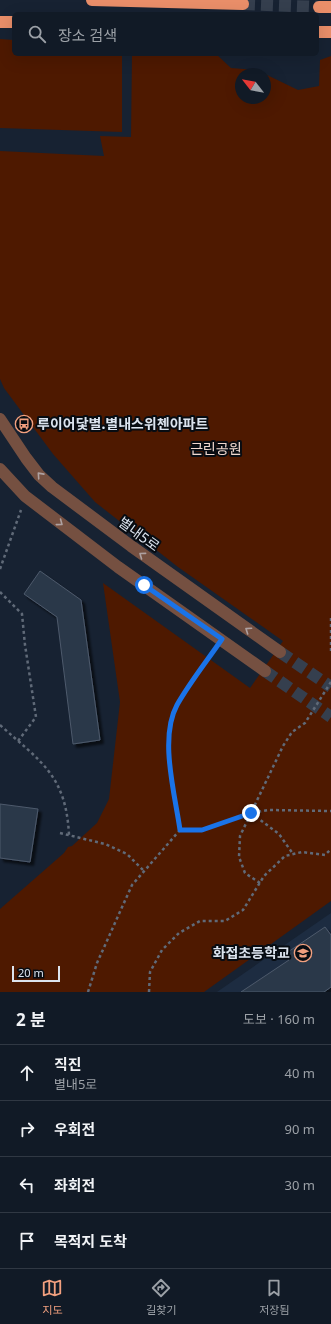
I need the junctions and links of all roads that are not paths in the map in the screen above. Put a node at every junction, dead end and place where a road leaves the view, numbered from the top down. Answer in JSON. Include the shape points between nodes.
{"nodes":[{"id":1,"x":92,"y":0,"type":"edge"},
{"id":2,"x":243,"y":4,"type":"dead end"},
{"id":3,"x":0,"y":22,"type":"edge"},
{"id":4,"x":12,"y":22,"type":"edge"},
{"id":5,"x":319,"y":32,"type":"edge"},
{"id":6,"x":331,"y":32,"type":"edge"},
{"id":7,"x":0,"y":419,"type":"edge"},
{"id":8,"x":0,"y":469,"type":"edge"},
{"id":9,"x":280,"y":652,"type":"tunnel mouth"},
{"id":10,"x":265,"y":671,"type":"tunnel mouth"}],
"edges":[{"from":1,"to":2,"type":"highway"},
{"from":3,"to":4,"type":"highway"},
{"from":5,"to":6,"type":"highway"},
{"from":9,"to":7,"type":"street","name":"별내5로","one_way":true,"via":[[137,551],[52,487],[30,464]]},
{"from":8,"to":10,"type":"street","one_way":true,"via":[[25,496],[118,567]]}]}
